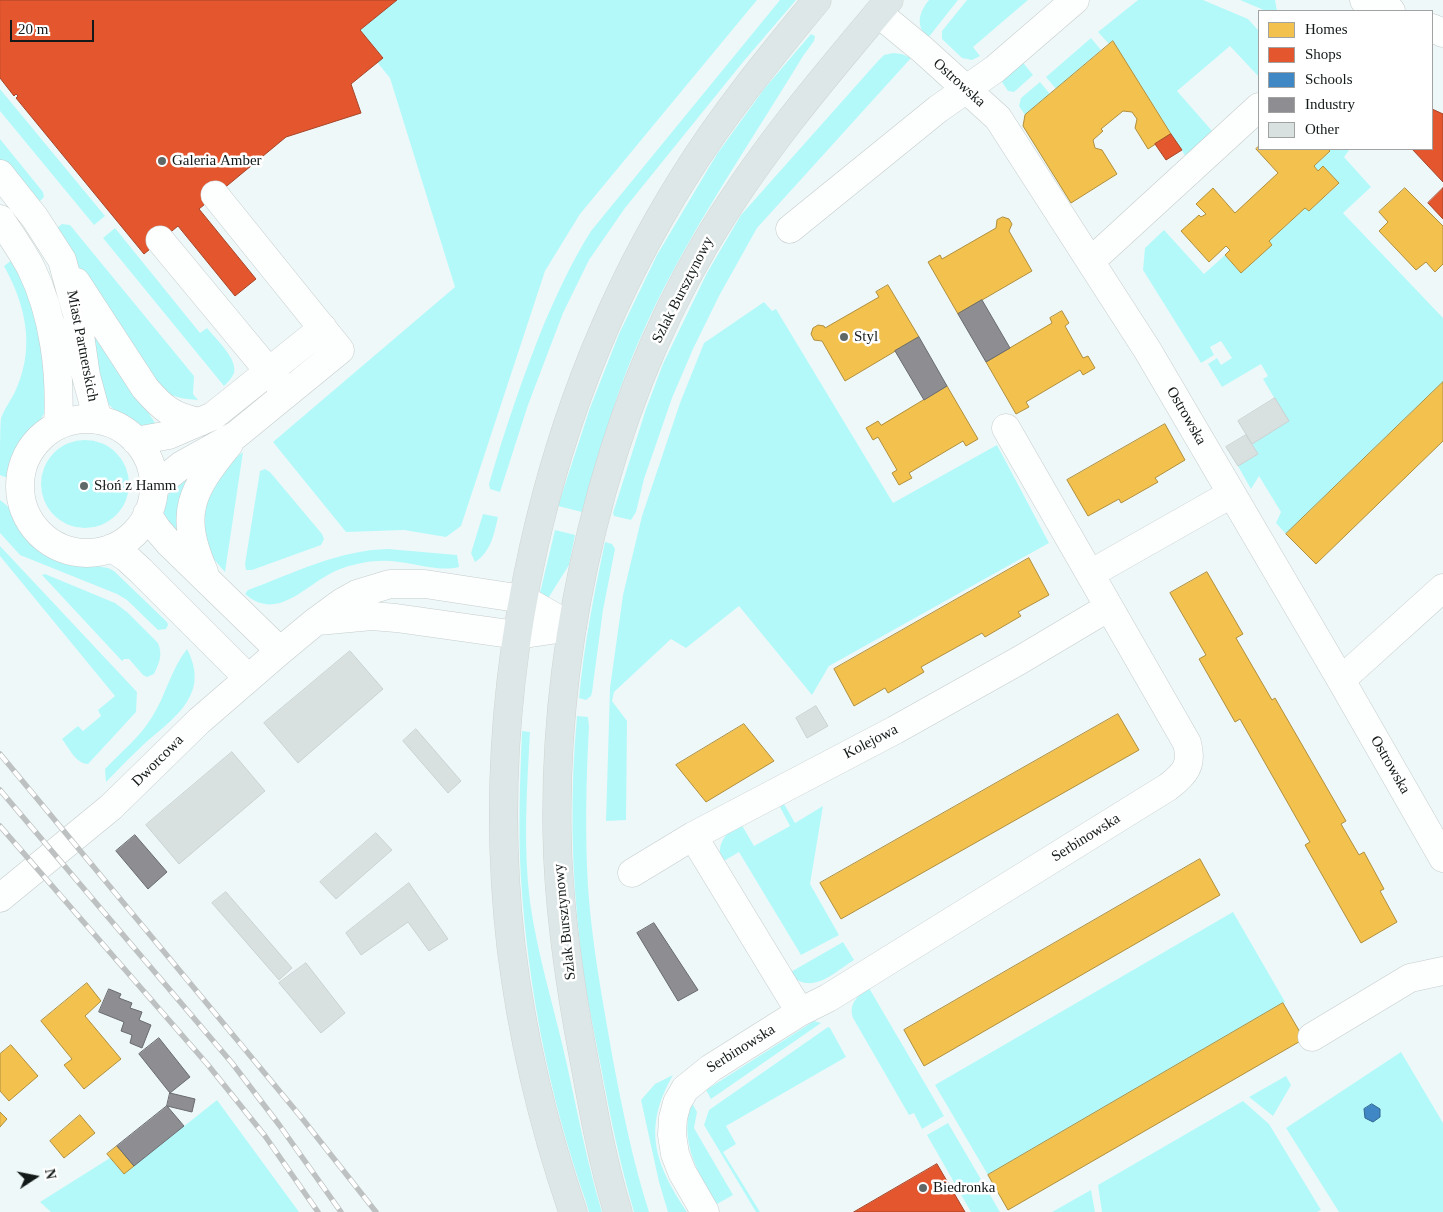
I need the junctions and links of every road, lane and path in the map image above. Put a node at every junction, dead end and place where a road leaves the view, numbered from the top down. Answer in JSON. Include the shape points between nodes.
{"nodes":[{"id":1,"x":817,"y":0,"type":"edge"},
{"id":2,"x":1076,"y":0,"type":"edge"},
{"id":3,"x":1364,"y":0,"type":"edge"},
{"id":4,"x":884,"y":6,"type":"edge"},
{"id":5,"x":1389,"y":10,"type":"edge"},
{"id":6,"x":966,"y":89,"type":"junction"},
{"id":7,"x":1258,"y":108,"type":"edge"},
{"id":8,"x":0,"y":174,"type":"edge"},
{"id":9,"x":215,"y":195,"type":"dead end"},
{"id":10,"x":0,"y":219,"type":"edge"},
{"id":11,"x":790,"y":229,"type":"dead end"},
{"id":12,"x":160,"y":240,"type":"dead end"},
{"id":13,"x":62,"y":260,"type":"junction"},
{"id":14,"x":1091,"y":261,"type":"junction"},
{"id":15,"x":323,"y":328,"type":"junction"},
{"id":16,"x":269,"y":372,"type":"junction"},
{"id":17,"x":286,"y":394,"type":"junction"},
{"id":18,"x":98,"y":420,"type":"junction"},
{"id":19,"x":200,"y":422,"type":"junction"},
{"id":20,"x":58,"y":425,"type":"junction"},
{"id":21,"x":1006,"y":428,"type":"dead end"},
{"id":22,"x":236,"y":434,"type":"junction"},
{"id":23,"x":136,"y":441,"type":"junction"},
{"id":24,"x":154,"y":487,"type":"junction"},
{"id":25,"x":10,"y":493,"type":"edge"},
{"id":26,"x":1231,"y":494,"type":"junction"},
{"id":27,"x":147,"y":514,"type":"junction"},
{"id":28,"x":112,"y":548,"type":"junction"},
{"id":29,"x":1090,"y":574,"type":"junction"},
{"id":30,"x":209,"y":582,"type":"junction"},
{"id":31,"x":1443,"y":588,"type":"edge"},
{"id":32,"x":523,"y":599,"type":"junction"},
{"id":33,"x":1109,"y":607,"type":"junction"},
{"id":34,"x":314,"y":622,"type":"junction"},
{"id":35,"x":572,"y":627,"type":"junction"},
{"id":36,"x":517,"y":635,"type":"junction"},
{"id":37,"x":280,"y":651,"type":"junction"},
{"id":38,"x":248,"y":678,"type":"junction"},
{"id":39,"x":1341,"y":680,"type":"junction"},
{"id":40,"x":693,"y":836,"type":"junction"},
{"id":41,"x":1443,"y":858,"type":"edge"},
{"id":42,"x":632,"y":874,"type":"dead end"},
{"id":43,"x":0,"y":898,"type":"edge"},
{"id":44,"x":1443,"y":971,"type":"edge"},
{"id":45,"x":800,"y":1012,"type":"junction"},
{"id":46,"x":1312,"y":1037,"type":"dead end"},
{"id":47,"x":573,"y":1212,"type":"edge"},
{"id":48,"x":618,"y":1212,"type":"edge"},
{"id":49,"x":705,"y":1212,"type":"edge"}],
"edges":[{"from":1,"to":32,"type":"main road","via":[[719,123],[684,177],[634,267],[606,326],[562,442]]},
{"from":2,"to":6,"type":"street","via":[[995,69]]},
{"from":3,"to":5,"type":"street"},
{"from":4,"to":6,"type":"street","name":"Ostrowska"},
{"from":4,"to":35,"type":"main road","name":"Szlak Bursztynowy","via":[[800,108],[728,207],[677,296],[639,382],[614,452],[590,536]]},
{"from":6,"to":11,"type":"street"},
{"from":6,"to":14,"type":"street","name":"Ostrowska","via":[[998,118]]},
{"from":7,"to":14,"type":"street"},
{"from":8,"to":13,"type":"street","name":"Miast Partnerskich","via":[[31,212]]},
{"from":9,"to":15,"type":"street"},
{"from":10,"to":20,"type":"street","name":"Miast Partnerskich","via":[[31,268],[40,291],[54,347]]},
{"from":12,"to":16,"type":"street"},
{"from":13,"to":18,"type":"street","name":"Miast Partnerskich","via":[[77,314],[86,376]]},
{"from":13,"to":19,"type":"street","via":[[145,388],[168,412]]},
{"from":14,"to":26,"type":"street","name":"Ostrowska","via":[[1148,351]]},
{"from":15,"to":16,"type":"street"},
{"from":15,"to":17,"type":"street","via":[[340,350]]},
{"from":16,"to":17,"type":"street"},
{"from":16,"to":19,"type":"street"},
{"from":17,"to":22,"type":"street"},
{"from":18,"to":20,"type":"street","via":[[85,419]]},
{"from":18,"to":23,"type":"street","via":[[125,431]]},
{"from":19,"to":23,"type":"street","via":[[169,434]]},
{"from":20,"to":25,"type":"street","via":[[32,447],[20,480]]},
{"from":21,"to":29,"type":"street","name":"Serbinowska"},
{"from":22,"to":24,"type":"street","via":[[182,465]]},
{"from":22,"to":30,"type":"street","via":[[206,472],[192,502],[191,537]]},
{"from":23,"to":24,"type":"street","via":[[146,454]]},
{"from":24,"to":27,"type":"street"},
{"from":25,"to":28,"type":"street","via":[[38,533],[55,545],[73,552],[93,553]]},
{"from":26,"to":29,"type":"street"},
{"from":26,"to":39,"type":"street","name":"Ostrowska"},
{"from":27,"to":28,"type":"street","via":[[126,540]]},
{"from":27,"to":30,"type":"street","via":[[170,544]]},
{"from":28,"to":38,"type":"street","via":[[141,571]]},
{"from":29,"to":33,"type":"street","name":"Serbinowska"},
{"from":30,"to":37,"type":"street"},
{"from":31,"to":39,"type":"street"},
{"from":32,"to":34,"type":"street","name":"Dworcowa","via":[[425,584],[390,584],[357,594]]},
{"from":32,"to":35,"type":"street","name":"Dworcowa"},
{"from":32,"to":36,"type":"main road"},
{"from":33,"to":40,"type":"street","name":"Kolejowa","via":[[895,730]]},
{"from":33,"to":45,"type":"street","name":"Serbinowska","via":[[1187,743],[1190,754],[1182,777],[828,998]]},
{"from":34,"to":36,"type":"street","via":[[372,616]]},
{"from":34,"to":37,"type":"street","name":"Dworcowa"},
{"from":35,"to":36,"type":"street"},
{"from":35,"to":48,"type":"main road","name":"Szlak Bursztynowy","via":[[558,768],[559,883],[573,1000],[604,1162]]},
{"from":36,"to":47,"type":"main road","via":[[504,821],[511,943],[540,1105]]},
{"from":37,"to":38,"type":"street","name":"Dworcowa"},
{"from":38,"to":43,"type":"street","name":"Dworcowa","via":[[199,720],[111,807]]},
{"from":39,"to":41,"type":"street","name":"Ostrowska"},
{"from":40,"to":42,"type":"street","name":"Kolejowa"},
{"from":40,"to":45,"type":"street"},
{"from":44,"to":46,"type":"street","via":[[1410,978]]},
{"from":45,"to":49,"type":"street","name":"Serbinowska","via":[[711,1068],[685,1089],[677,1103],[672,1136],[675,1154]]}]}
